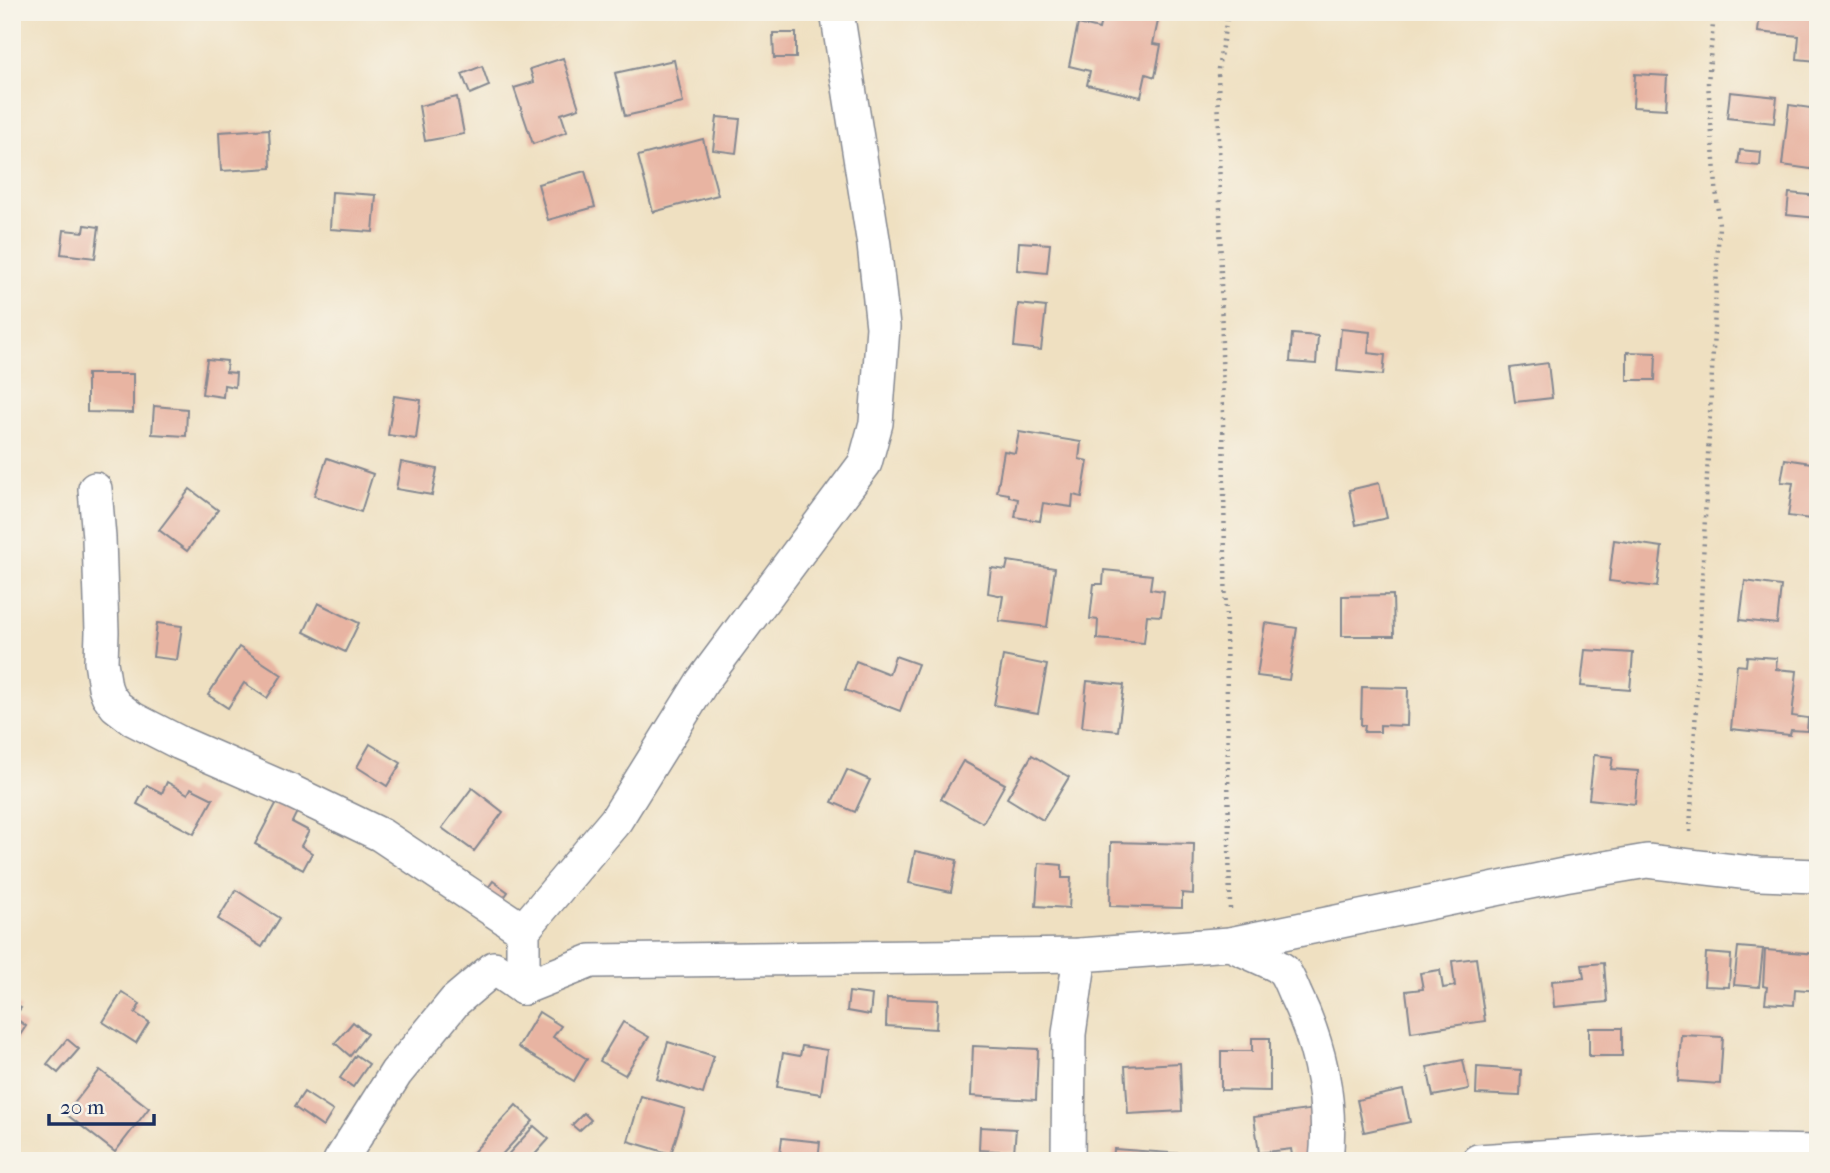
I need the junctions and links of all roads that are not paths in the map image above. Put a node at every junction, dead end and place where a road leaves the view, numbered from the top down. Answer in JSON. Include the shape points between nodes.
{"nodes":[{"id":1,"x":837,"y":12,"type":"edge"},
{"id":2,"x":95,"y":489,"type":"dead end"},
{"id":3,"x":1818,"y":876,"type":"edge"},
{"id":4,"x":523,"y":930,"type":"junction"},
{"id":5,"x":1230,"y":944,"type":"junction"},
{"id":6,"x":1080,"y":955,"type":"junction"},
{"id":7,"x":523,"y":988,"type":"junction"},
{"id":8,"x":1818,"y":1152,"type":"edge"},
{"id":9,"x":340,"y":1161,"type":"edge"},
{"id":10,"x":1068,"y":1161,"type":"edge"},
{"id":11,"x":1326,"y":1161,"type":"edge"},
{"id":12,"x":1478,"y":1161,"type":"edge"}],
"edges":[{"from":1,"to":4,"type":"street","via":[[883,327],[876,423],[864,463],[702,682],[616,820]]},
{"from":2,"to":4,"type":"street","via":[[101,662],[105,687],[116,706],[180,743],[381,835]]},
{"from":3,"to":5,"type":"street","via":[[1647,861]]},
{"from":4,"to":7,"type":"street"},
{"from":5,"to":6,"type":"street"},
{"from":5,"to":11,"type":"street","via":[[1283,970],[1303,1011],[1320,1056],[1327,1102]]},
{"from":6,"to":7,"type":"street","via":[[591,961]]},
{"from":6,"to":10,"type":"street","via":[[1069,1034]]},
{"from":7,"to":9,"type":"street","via":[[494,968],[455,1001],[396,1073]]},
{"from":8,"to":12,"type":"street","via":[[1665,1149]]}]}
